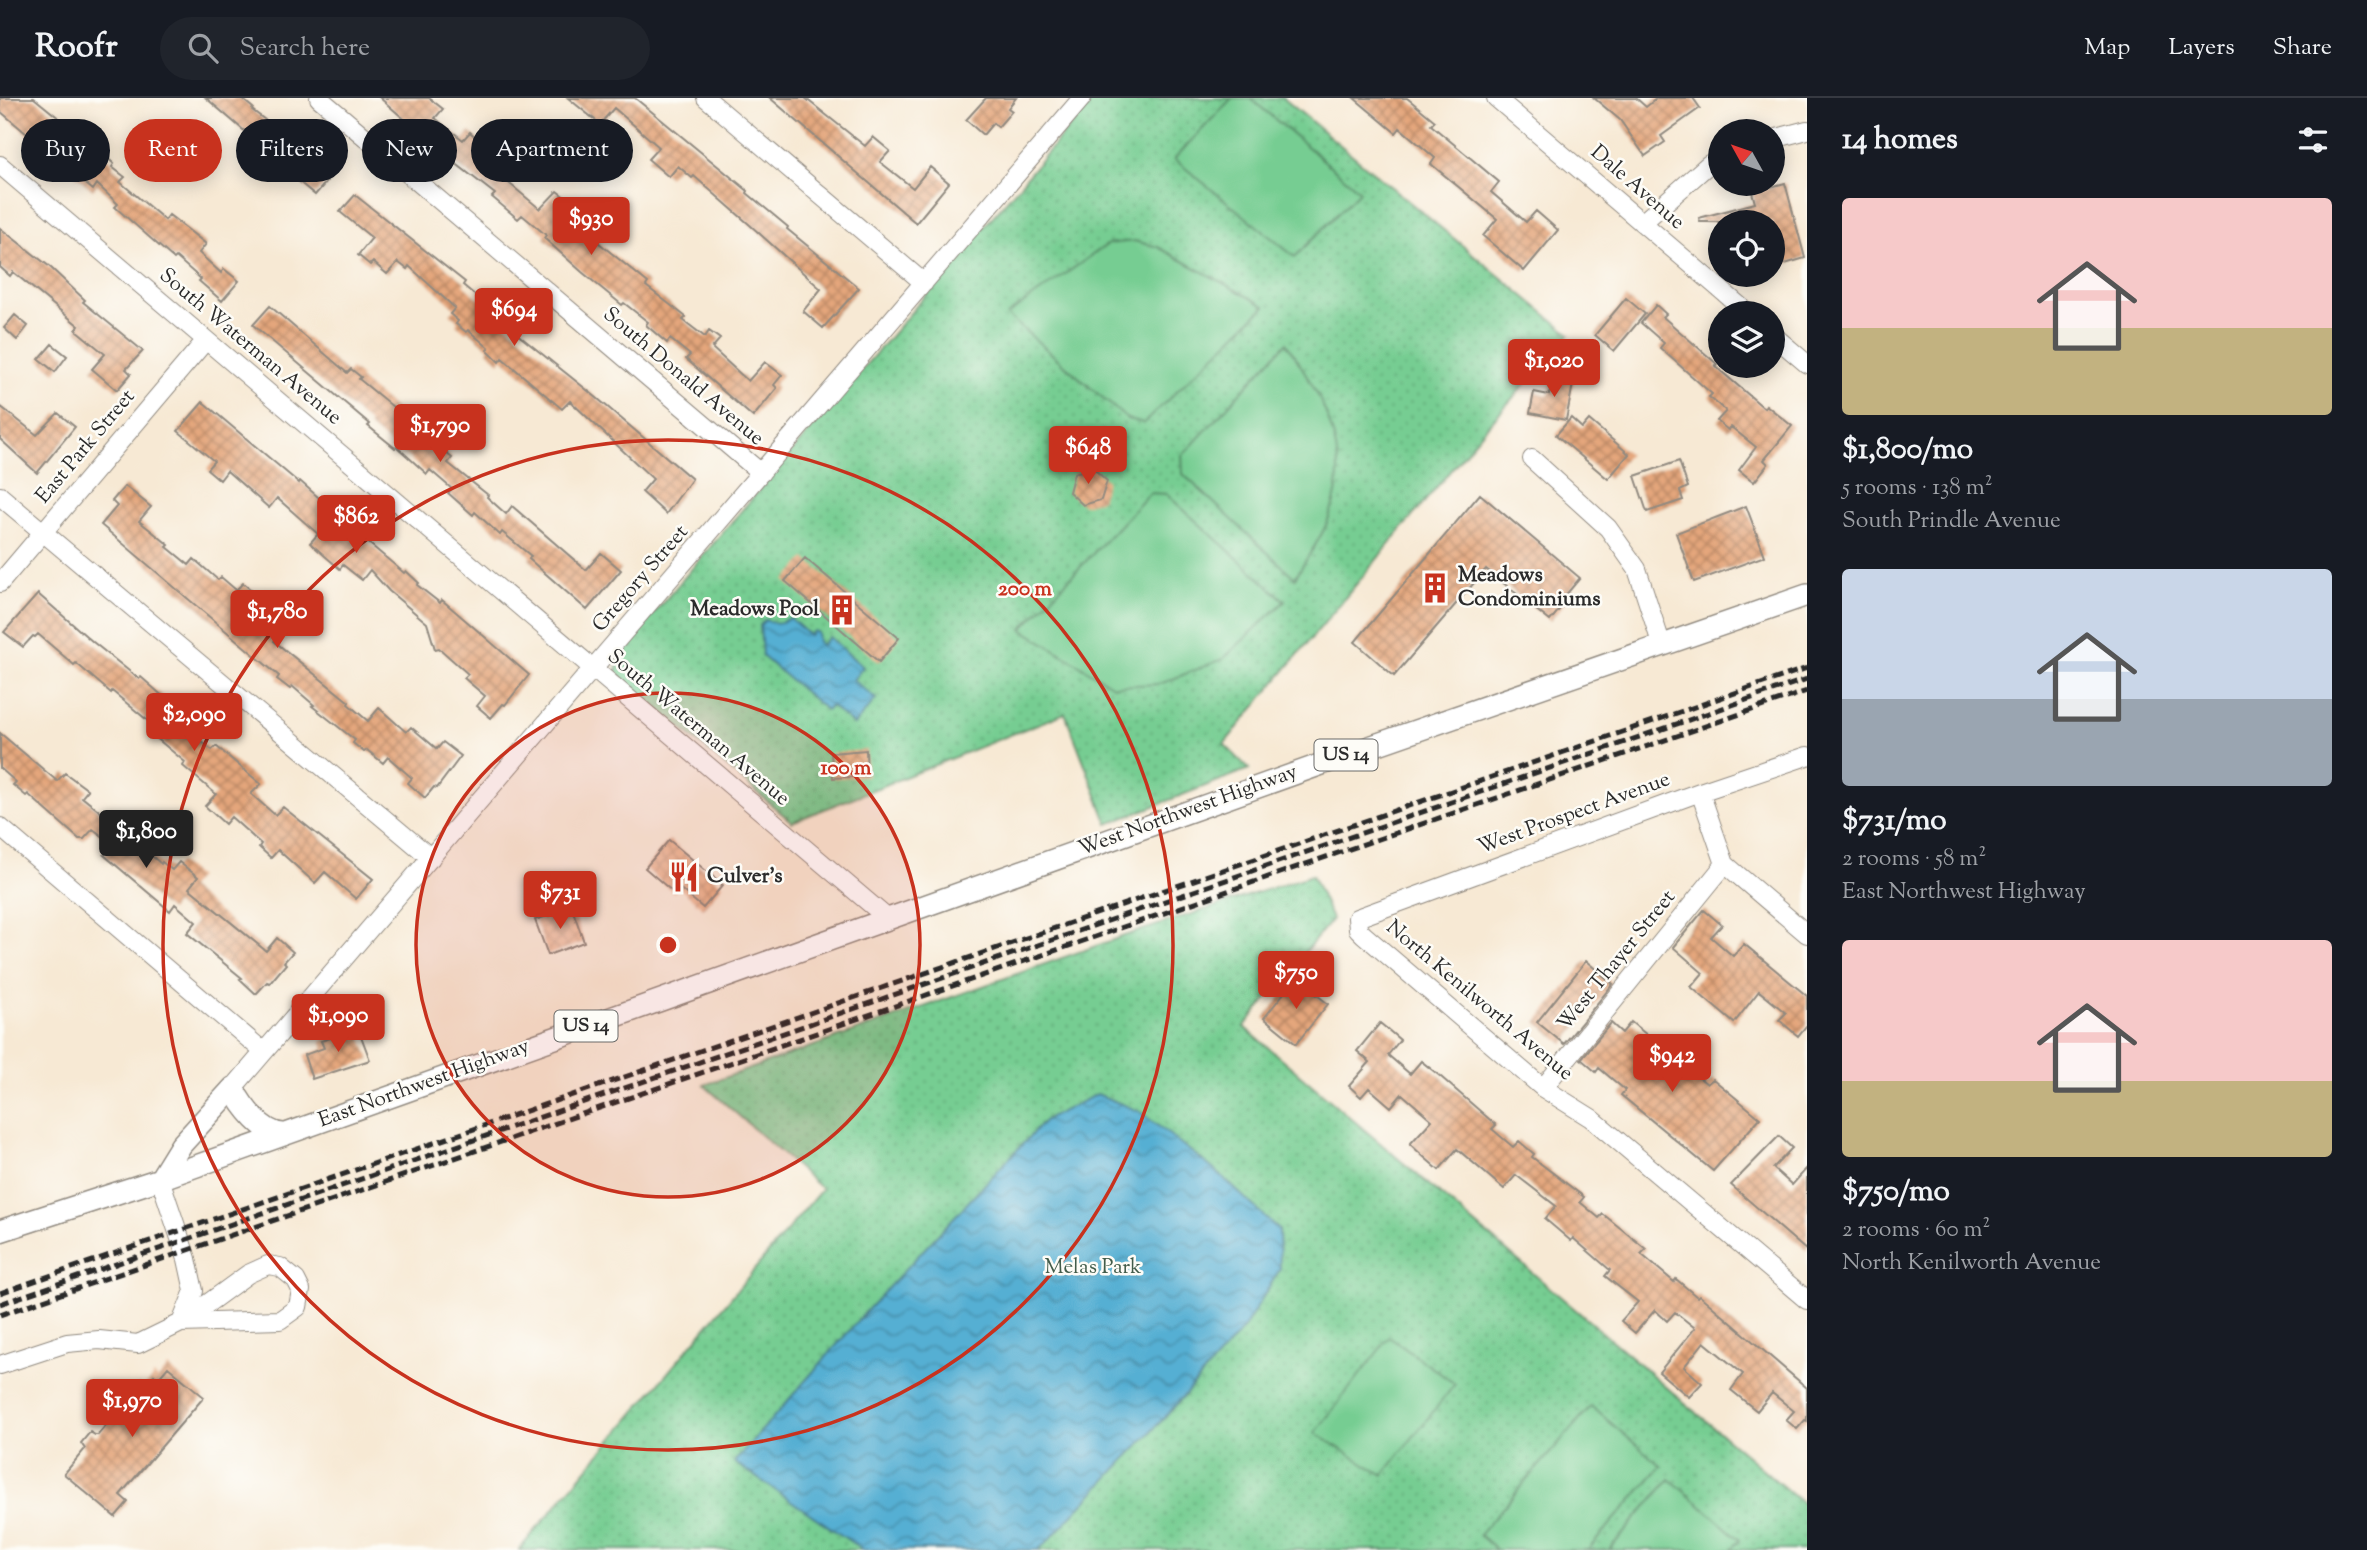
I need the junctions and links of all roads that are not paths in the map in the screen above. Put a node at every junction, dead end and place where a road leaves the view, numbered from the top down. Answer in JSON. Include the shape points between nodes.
{"nodes":[{"id":1,"x":319,"y":98,"type":"edge"},
{"id":2,"x":706,"y":98,"type":"edge"},
{"id":3,"x":1082,"y":98,"type":"edge"},
{"id":4,"x":1496,"y":98,"type":"edge"},
{"id":5,"x":1807,"y":130,"type":"edge"},
{"id":6,"x":1785,"y":136,"type":"edge"},
{"id":7,"x":0,"y":165,"type":"edge"},
{"id":8,"x":1708,"y":165,"type":"edge"},
{"id":9,"x":1642,"y":223,"type":"junction"},
{"id":10,"x":924,"y":283,"type":"junction"},
{"id":11,"x":1734,"y":301,"type":"edge"},
{"id":12,"x":206,"y":340,"type":"junction"},
{"id":13,"x":1785,"y":345,"type":"edge"},
{"id":14,"x":1807,"y":364,"type":"edge"},
{"id":15,"x":1532,"y":459,"type":"dead end"},
{"id":16,"x":761,"y":473,"type":"junction"},
{"id":17,"x":0,"y":495,"type":"edge"},
{"id":18,"x":43,"y":532,"type":"junction"},
{"id":19,"x":0,"y":583,"type":"edge"},
{"id":20,"x":1807,"y":595,"type":"edge"},
{"id":21,"x":1662,"y":646,"type":"junction"},
{"id":22,"x":594,"y":669,"type":"junction"},
{"id":23,"x":1807,"y":756,"type":"edge"},
{"id":24,"x":1700,"y":792,"type":"junction"},
{"id":25,"x":0,"y":827,"type":"edge"},
{"id":26,"x":431,"y":858,"type":"junction"},
{"id":27,"x":1725,"y":864,"type":"junction"},
{"id":28,"x":887,"y":918,"type":"junction"},
{"id":29,"x":1357,"y":918,"type":"joint"},
{"id":30,"x":1807,"y":934,"type":"edge"},
{"id":31,"x":264,"y":1052,"type":"junction"},
{"id":32,"x":1544,"y":1087,"type":"junction"},
{"id":33,"x":233,"y":1088,"type":"junction"},
{"id":34,"x":286,"y":1134,"type":"junction"},
{"id":35,"x":160,"y":1179,"type":"junction"},
{"id":36,"x":0,"y":1231,"type":"edge"},
{"id":37,"x":1807,"y":1300,"type":"edge"},
{"id":38,"x":181,"y":1322,"type":"junction"},
{"id":39,"x":0,"y":1365,"type":"edge"}],
"edges":[{"from":1,"to":16,"type":"street","name":"South Donald Avenue"},
{"from":2,"to":10,"type":"street"},
{"from":3,"to":10,"type":"street","name":"Gregory Street"},
{"from":4,"to":9,"type":"street","name":"Dale Avenue"},
{"from":5,"to":6,"type":"street"},
{"from":7,"to":12,"type":"street","name":"South Waterman Avenue"},
{"from":8,"to":9,"type":"street"},
{"from":9,"to":11,"type":"street","name":"Dale Avenue"},
{"from":10,"to":16,"type":"street","name":"Gregory Street"},
{"from":12,"to":18,"type":"street","name":"East Park Street"},
{"from":12,"to":22,"type":"street","name":"South Waterman Avenue"},
{"from":13,"to":14,"type":"street"},
{"from":15,"to":21,"type":"street","via":[[1608,528],[1637,569]]},
{"from":16,"to":22,"type":"street","name":"Gregory Street"},
{"from":17,"to":18,"type":"street"},
{"from":18,"to":19,"type":"street","name":"East Park Street"},
{"from":18,"to":26,"type":"street"},
{"from":20,"to":21,"type":"main road","name":"West Northwest Highway","number":"US 14"},
{"from":21,"to":28,"type":"main road","name":"West Northwest Highway","number":"US 14"},
{"from":22,"to":26,"type":"street","name":"Gregory Street"},
{"from":22,"to":28,"type":"street","name":"South Waterman Avenue"},
{"from":23,"to":24,"type":"street","name":"West Prospect Avenue"},
{"from":24,"to":27,"type":"street"},
{"from":24,"to":29,"type":"street","name":"West Prospect Avenue"},
{"from":25,"to":31,"type":"street"},
{"from":26,"to":31,"type":"street","name":"Gregory Street"},
{"from":27,"to":30,"type":"street"},
{"from":27,"to":32,"type":"street","name":"West Thayer Street"},
{"from":28,"to":34,"type":"main road","name":"East Northwest Highway","number":"US 14"},
{"from":29,"to":32,"type":"street","name":"North Kenilworth Avenue","via":[[1364,935]]},
{"from":31,"to":33,"type":"street","name":"Gregory Street"},
{"from":32,"to":37,"type":"street","name":"North Kenilworth Avenue","via":[[1591,1118]]},
{"from":33,"to":34,"type":"main road","via":[[264,1126]]},
{"from":33,"to":35,"type":"main road","via":[[181,1145]]},
{"from":34,"to":35,"type":"main road","name":"East Northwest Highway","number":"US 14"},
{"from":35,"to":36,"type":"main road","name":"East Northwest Highway","number":"US 14"},
{"from":35,"to":38,"type":"street","via":[[194,1291]]},
{"from":38,"to":38,"type":"street","via":[[280,1320],[298,1307],[302,1290],[280,1267],[268,1265]]},
{"from":38,"to":39,"type":"street","via":[[138,1344],[66,1343]]}]}
